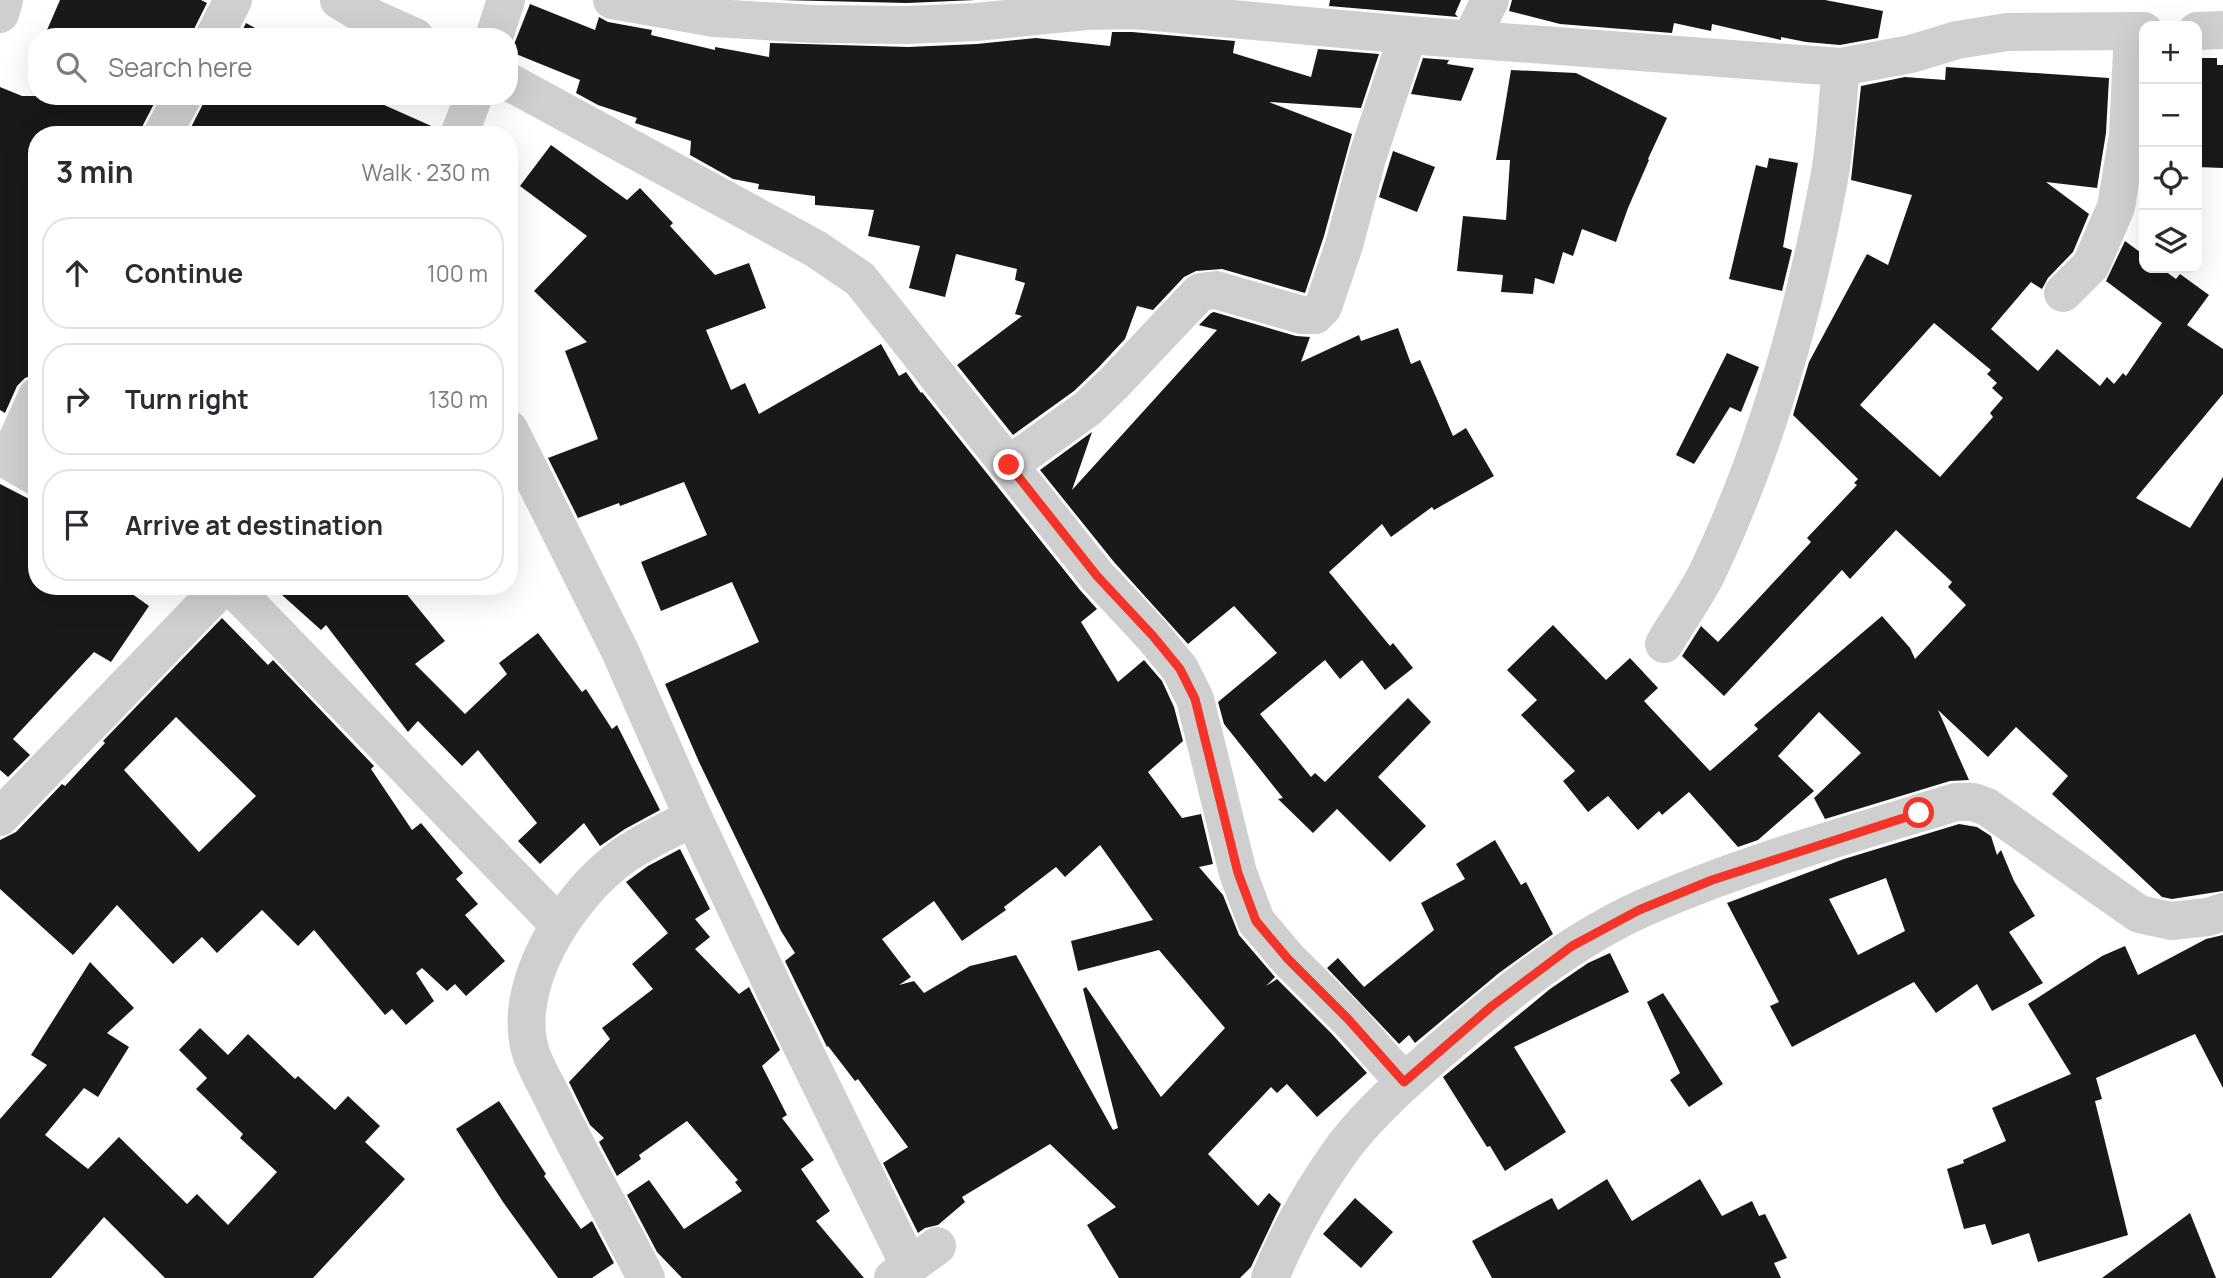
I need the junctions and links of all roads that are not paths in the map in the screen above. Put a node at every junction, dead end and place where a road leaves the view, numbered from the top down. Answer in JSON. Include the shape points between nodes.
{"nodes":[{"id":1,"x":4,"y":0,"type":"edge"},
{"id":2,"x":233,"y":0,"type":"edge"},
{"id":3,"x":339,"y":0,"type":"edge"},
{"id":4,"x":506,"y":0,"type":"edge"},
{"id":5,"x":612,"y":0,"type":"edge"},
{"id":6,"x":1490,"y":0,"type":"edge"},
{"id":7,"x":0,"y":14,"type":"edge"},
{"id":8,"x":219,"y":28,"type":"edge"},
{"id":9,"x":395,"y":28,"type":"edge"},
{"id":10,"x":497,"y":28,"type":"edge"},
{"id":11,"x":2223,"y":30,"type":"edge"},
{"id":12,"x":2139,"y":31,"type":"edge"},
{"id":13,"x":2202,"y":31,"type":"edge"},
{"id":14,"x":1408,"y":35,"type":"junction"},
{"id":15,"x":1471,"y":39,"type":"junction"},
{"id":16,"x":1841,"y":67,"type":"junction"},
{"id":17,"x":518,"y":87,"type":"edge"},
{"id":18,"x":178,"y":105,"type":"edge"},
{"id":19,"x":471,"y":105,"type":"edge"},
{"id":20,"x":167,"y":126,"type":"edge"},
{"id":21,"x":462,"y":126,"type":"edge"},
{"id":22,"x":2063,"y":293,"type":"dead end"},
{"id":23,"x":28,"y":419,"type":"edge"},
{"id":24,"x":518,"y":447,"type":"edge"},
{"id":25,"x":11,"y":462,"type":"edge"},
{"id":26,"x":1009,"y":465,"type":"junction"},
{"id":27,"x":214,"y":595,"type":"edge"},
{"id":28,"x":240,"y":595,"type":"edge"},
{"id":29,"x":1664,"y":644,"type":"dead end"},
{"id":30,"x":0,"y":817,"type":"edge"},
{"id":31,"x":693,"y":817,"type":"junction"},
{"id":32,"x":2223,"y":912,"type":"edge"},
{"id":33,"x":559,"y":925,"type":"junction"},
{"id":34,"x":1404,"y":1082,"type":"junction"},
{"id":35,"x":913,"y":1263,"type":"edge"},
{"id":36,"x":646,"y":1278,"type":"edge"},
{"id":37,"x":1269,"y":1278,"type":"edge"}],
"edges":[{"from":1,"to":7,"type":"street"},
{"from":2,"to":8,"type":"street"},
{"from":3,"to":9,"type":"street"},
{"from":4,"to":10,"type":"street"},
{"from":5,"to":14,"type":"street","via":[[714,18],[814,24],[976,22],[1133,10]]},
{"from":6,"to":15,"type":"street"},
{"from":11,"to":13,"type":"street"},
{"from":12,"to":16,"type":"street","via":[[2007,32]]},
{"from":12,"to":22,"type":"street","via":[[2116,207],[2091,265]]},
{"from":14,"to":15,"type":"street"},
{"from":14,"to":26,"type":"street","via":[[1324,307],[1315,315],[1302,315],[1216,290],[1200,292],[1088,408]]},
{"from":15,"to":16,"type":"street"},
{"from":16,"to":29,"type":"street","via":[[1829,177],[1775,402],[1707,573]]},
{"from":17,"to":26,"type":"street","via":[[816,249],[860,279]]},
{"from":18,"to":20,"type":"street"},
{"from":19,"to":21,"type":"street"},
{"from":23,"to":25,"type":"street"},
{"from":24,"to":31,"type":"street","via":[[620,651]]},
{"from":26,"to":34,"type":"street","via":[[1097,576],[1180,669],[1195,699],[1238,873],[1256,921]]},
{"from":27,"to":30,"type":"street"},
{"from":28,"to":33,"type":"street"},
{"from":31,"to":33,"type":"street","via":[[621,857],[595,879]]},
{"from":31,"to":35,"type":"street","via":[[781,1004]]},
{"from":32,"to":34,"type":"street","via":[[2171,921],[2139,914],[1987,807],[1956,802],[1712,880],[1639,910],[1572,946],[1492,1006]]},
{"from":33,"to":36,"type":"street","via":[[537,969],[528,1004],[532,1055],[575,1147]]},
{"from":34,"to":37,"type":"street","via":[[1347,1144],[1308,1201]]}]}
